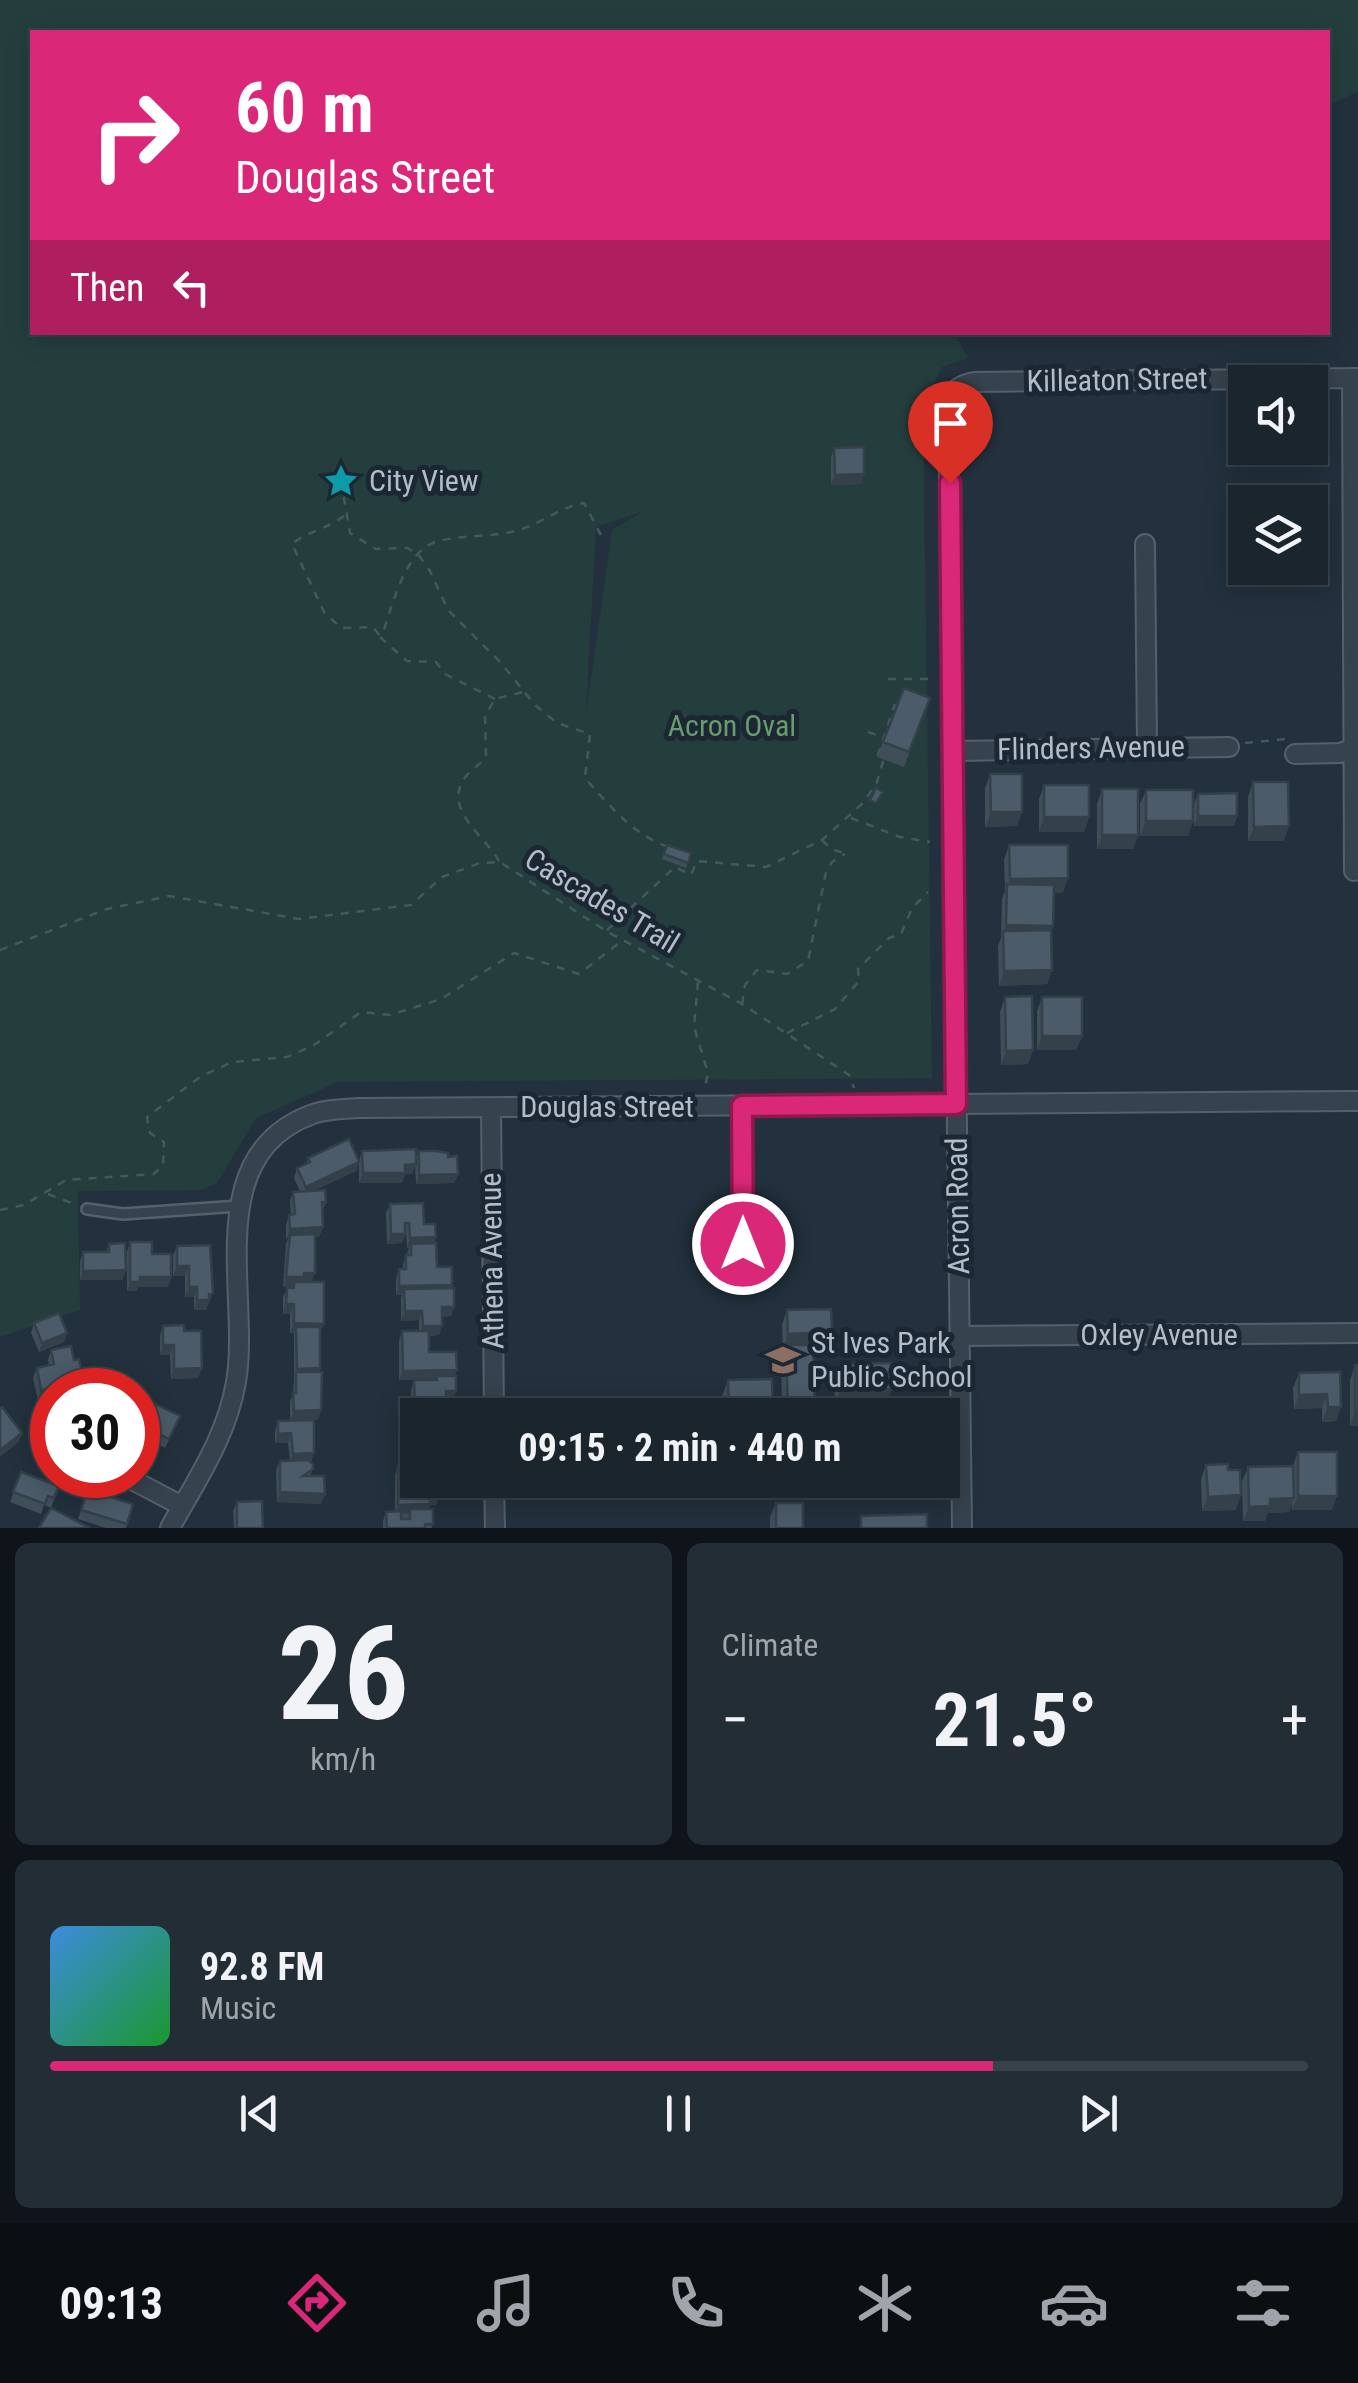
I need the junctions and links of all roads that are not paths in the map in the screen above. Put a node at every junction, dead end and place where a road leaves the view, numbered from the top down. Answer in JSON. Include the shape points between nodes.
{"nodes":[{"id":1,"x":1355,"y":378,"type":"edge"},
{"id":2,"x":948,"y":404,"type":"joint"},
{"id":3,"x":1145,"y":544,"type":"dead end"},
{"id":4,"x":1147,"y":746,"type":"junction"},
{"id":5,"x":1229,"y":747,"type":"dead end"},
{"id":6,"x":1357,"y":747,"type":"edge"},
{"id":7,"x":954,"y":751,"type":"junction"},
{"id":8,"x":1294,"y":754,"type":"dead end"},
{"id":9,"x":1354,"y":872,"type":"dead end"},
{"id":10,"x":1358,"y":1101,"type":"edge"},
{"id":11,"x":956,"y":1104,"type":"junction"},
{"id":12,"x":742,"y":1106,"type":"junction"},
{"id":13,"x":491,"y":1108,"type":"junction"},
{"id":14,"x":238,"y":1206,"type":"junction"},
{"id":15,"x":87,"y":1209,"type":"road end"},
{"id":16,"x":743,"y":1244,"type":"dead end"},
{"id":17,"x":1358,"y":1333,"type":"edge"},
{"id":18,"x":960,"y":1336,"type":"junction"},
{"id":19,"x":494,"y":1398,"type":"edge"},
{"id":20,"x":160,"y":1494,"type":"edge"},
{"id":21,"x":494,"y":1498,"type":"edge"},
{"id":22,"x":182,"y":1506,"type":"junction"},
{"id":23,"x":170,"y":1528,"type":"edge"},
{"id":24,"x":495,"y":1528,"type":"edge"},
{"id":25,"x":962,"y":1528,"type":"edge"}],
"edges":[{"from":1,"to":2,"type":"street","name":"Killeaton Street","via":[[974,382],[957,388]]},
{"from":1,"to":6,"type":"street"},
{"from":2,"to":7,"type":"street","name":"Acron Road"},
{"from":3,"to":4,"type":"street"},
{"from":4,"to":5,"type":"street","name":"Flinders Avenue"},
{"from":4,"to":7,"type":"street","name":"Flinders Avenue"},
{"from":6,"to":8,"type":"street"},
{"from":6,"to":9,"type":"street"},
{"from":7,"to":11,"type":"street","name":"Acron Road"},
{"from":10,"to":11,"type":"street","name":"Douglas Street"},
{"from":11,"to":12,"type":"street","name":"Douglas Street"},
{"from":11,"to":18,"type":"street","name":"Acron Road"},
{"from":12,"to":13,"type":"street","name":"Douglas Street"},
{"from":12,"to":16,"type":"street"},
{"from":13,"to":14,"type":"street","name":"Douglas Street","via":[[314,1114],[278,1134],[252,1166]]},
{"from":13,"to":19,"type":"street","name":"Athena Avenue"},
{"from":14,"to":15,"type":"lane","via":[[123,1214]]},
{"from":14,"to":22,"type":"street","via":[[238,1377],[229,1416]]},
{"from":17,"to":18,"type":"street","name":"Oxley Avenue"},
{"from":18,"to":25,"type":"street","name":"Acron Road"},
{"from":20,"to":22,"type":"street"},
{"from":21,"to":24,"type":"street"},
{"from":22,"to":23,"type":"street"}]}
